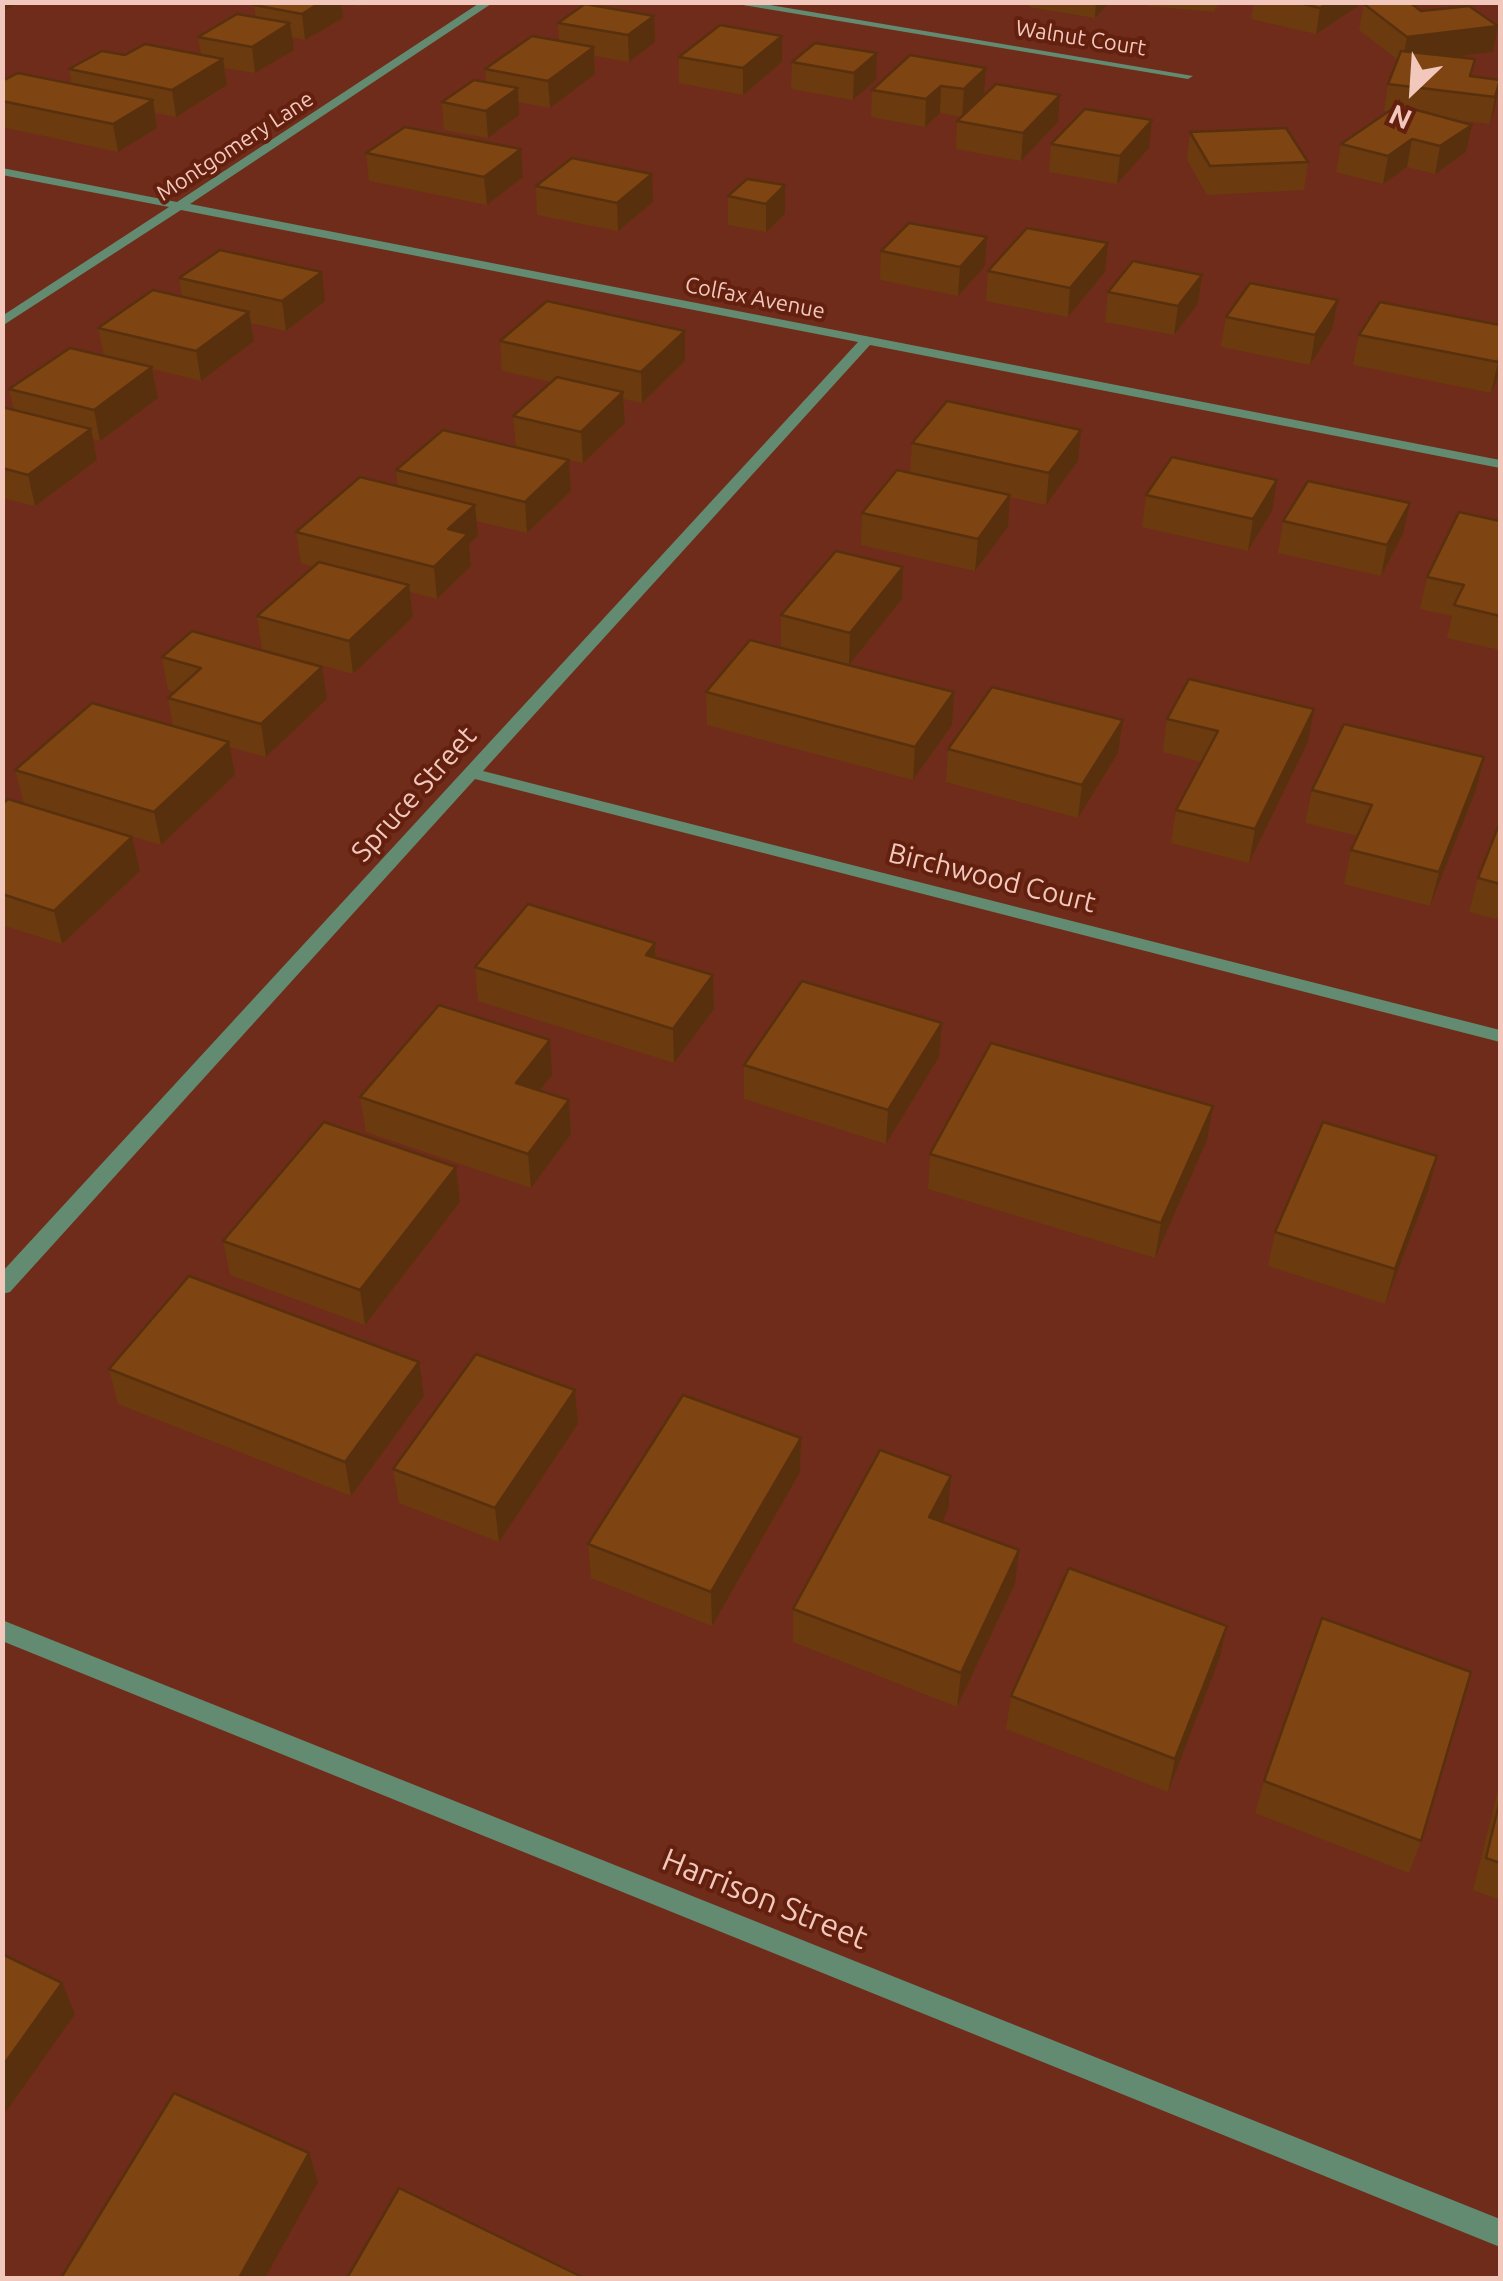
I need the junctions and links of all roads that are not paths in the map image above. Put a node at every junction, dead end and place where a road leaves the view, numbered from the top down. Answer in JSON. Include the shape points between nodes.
{"nodes":[{"id":1,"x":489,"y":2,"type":"edge"},
{"id":2,"x":730,"y":2,"type":"edge"},
{"id":3,"x":1188,"y":76,"type":"dead end"},
{"id":4,"x":2,"y":171,"type":"edge"},
{"id":5,"x":182,"y":206,"type":"junction"},
{"id":6,"x":2,"y":322,"type":"edge"},
{"id":7,"x":866,"y":340,"type":"junction"},
{"id":8,"x":1500,"y":464,"type":"edge"},
{"id":9,"x":471,"y":773,"type":"junction"},
{"id":10,"x":1500,"y":1036,"type":"edge"},
{"id":11,"x":2,"y":1286,"type":"edge"},
{"id":12,"x":2,"y":1630,"type":"edge"},
{"id":13,"x":1500,"y":2233,"type":"edge"}],
"edges":[{"from":1,"to":5,"type":"street","name":"Montgomery Lane"},
{"from":2,"to":3,"type":"street","name":"Walnut Court"},
{"from":4,"to":5,"type":"street","name":"Colfax Avenue"},
{"from":5,"to":6,"type":"street","name":"Montgomery Lane"},
{"from":5,"to":7,"type":"street","name":"Colfax Avenue"},
{"from":7,"to":8,"type":"street","name":"Colfax Avenue"},
{"from":7,"to":9,"type":"street","name":"Spruce Street"},
{"from":9,"to":10,"type":"street","name":"Birchwood Court"},
{"from":9,"to":11,"type":"street","name":"Spruce Street"},
{"from":12,"to":13,"type":"street","name":"Harrison Street"}]}
